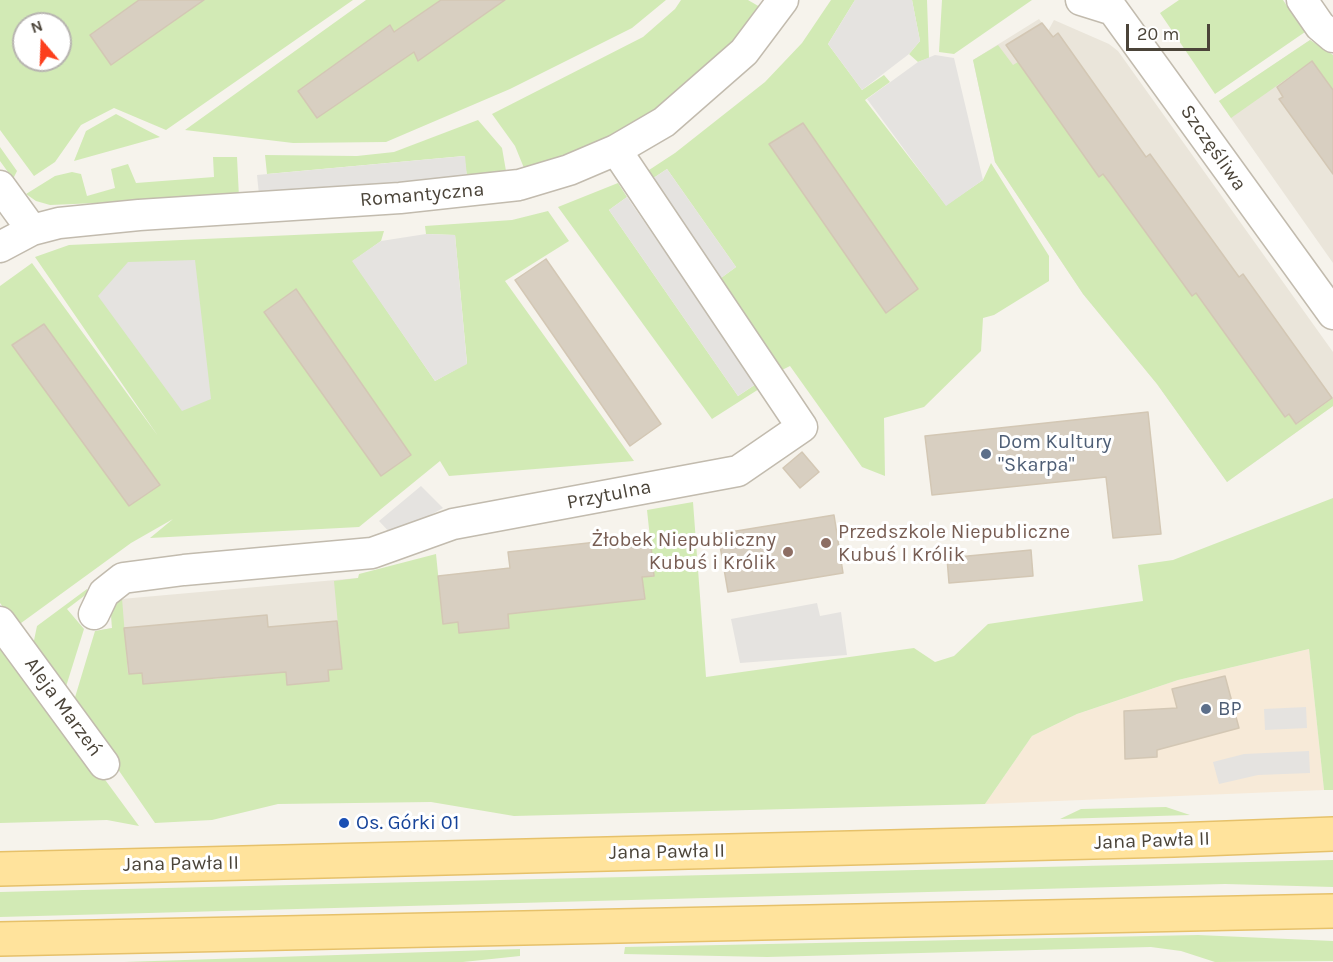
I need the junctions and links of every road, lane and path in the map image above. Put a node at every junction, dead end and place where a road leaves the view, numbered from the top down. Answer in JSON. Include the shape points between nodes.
{"nodes":[{"id":1,"x":783,"y":0,"type":"edge"},
{"id":2,"x":1081,"y":0,"type":"edge"},
{"id":3,"x":1302,"y":0,"type":"edge"},
{"id":4,"x":1124,"y":5,"type":"edge"},
{"id":5,"x":1333,"y":37,"type":"edge"},
{"id":6,"x":616,"y":150,"type":"junction"},
{"id":7,"x":0,"y":186,"type":"edge"},
{"id":8,"x":32,"y":230,"type":"junction"},
{"id":9,"x":0,"y":247,"type":"edge"},
{"id":10,"x":1333,"y":314,"type":"edge"},
{"id":11,"x":94,"y":614,"type":"dead end"},
{"id":12,"x":3,"y":632,"type":"edge"},
{"id":13,"x":104,"y":764,"type":"dead end"},
{"id":14,"x":1333,"y":834,"type":"edge"},
{"id":15,"x":0,"y":869,"type":"edge"},
{"id":16,"x":1333,"y":911,"type":"edge"},
{"id":17,"x":0,"y":939,"type":"edge"}],
"edges":[{"from":1,"to":6,"type":"street","name":"Romantyczna","via":[[744,52],[704,89],[664,122]]},
{"from":2,"to":4,"type":"street","name":"Szczęśliwa"},
{"from":3,"to":5,"type":"street"},
{"from":4,"to":10,"type":"street","name":"Szczęśliwa"},
{"from":6,"to":8,"type":"street","name":"Romantyczna","via":[[519,185],[400,198],[139,215],[59,223]]},
{"from":6,"to":11,"type":"street","name":"Przytulna","via":[[802,427],[738,471],[453,524],[372,553],[123,578],[104,593]]},
{"from":7,"to":8,"type":"street"},
{"from":8,"to":9,"type":"street","name":"Romantyczna"},
{"from":12,"to":13,"type":"street","name":"Aleja Marzeń"},
{"from":14,"to":15,"type":"main road","name":"Jana Pawła II"},
{"from":16,"to":17,"type":"main road"}]}
